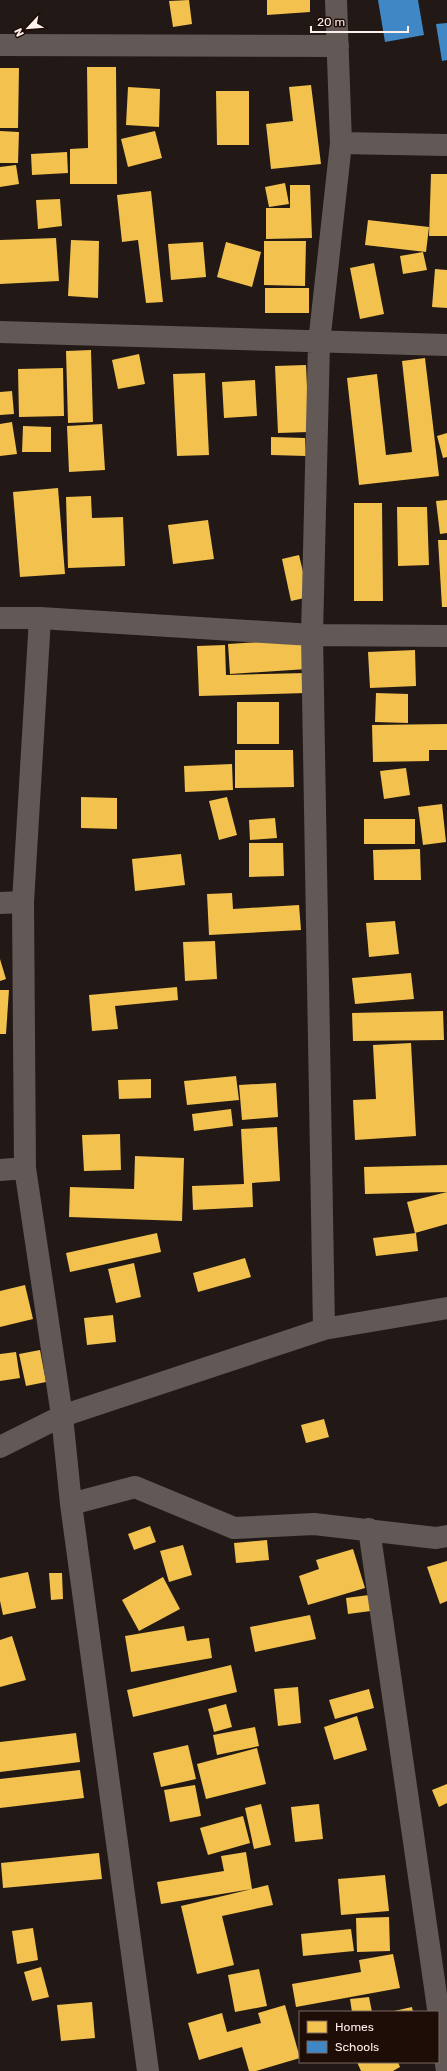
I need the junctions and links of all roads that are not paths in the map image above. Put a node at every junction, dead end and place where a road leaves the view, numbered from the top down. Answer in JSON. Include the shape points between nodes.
{"nodes":[{"id":1,"x":336,"y":0,"type":"edge"},
{"id":2,"x":0,"y":45,"type":"edge"},
{"id":3,"x":338,"y":46,"type":"junction"},
{"id":4,"x":341,"y":143,"type":"junction"},
{"id":5,"x":447,"y":146,"type":"edge"},
{"id":6,"x":0,"y":332,"type":"edge"},
{"id":7,"x":319,"y":343,"type":"junction"},
{"id":8,"x":447,"y":345,"type":"edge"},
{"id":9,"x":0,"y":618,"type":"edge"},
{"id":10,"x":40,"y":618,"type":"junction"},
{"id":11,"x":312,"y":634,"type":"junction"},
{"id":12,"x":447,"y":636,"type":"edge"},
{"id":13,"x":22,"y":902,"type":"junction"},
{"id":14,"x":0,"y":903,"type":"edge"},
{"id":15,"x":25,"y":1168,"type":"junction"},
{"id":16,"x":0,"y":1170,"type":"edge"},
{"id":17,"x":447,"y":1308,"type":"edge"},
{"id":18,"x":324,"y":1329,"type":"junction"},
{"id":19,"x":62,"y":1416,"type":"junction"},
{"id":20,"x":0,"y":1447,"type":"edge"},
{"id":21,"x":71,"y":1504,"type":"junction"},
{"id":22,"x":369,"y":1529,"type":"junction"},
{"id":23,"x":447,"y":1536,"type":"edge"},
{"id":24,"x":437,"y":2011,"type":"edge"},
{"id":25,"x":439,"y":2022,"type":"edge"},
{"id":26,"x":148,"y":2071,"type":"edge"},
{"id":27,"x":446,"y":2071,"type":"edge"}],
"edges":[{"from":1,"to":3,"type":"street"},
{"from":2,"to":3,"type":"street"},
{"from":3,"to":4,"type":"street"},
{"from":4,"to":5,"type":"street"},
{"from":4,"to":7,"type":"street"},
{"from":6,"to":7,"type":"street"},
{"from":7,"to":8,"type":"street"},
{"from":7,"to":11,"type":"street"},
{"from":9,"to":10,"type":"street"},
{"from":10,"to":11,"type":"street"},
{"from":10,"to":13,"type":"street"},
{"from":11,"to":12,"type":"street"},
{"from":11,"to":18,"type":"street"},
{"from":13,"to":14,"type":"street"},
{"from":13,"to":15,"type":"street"},
{"from":15,"to":16,"type":"street"},
{"from":15,"to":19,"type":"street"},
{"from":17,"to":18,"type":"street"},
{"from":18,"to":19,"type":"street"},
{"from":19,"to":20,"type":"street"},
{"from":19,"to":21,"type":"street"},
{"from":21,"to":22,"type":"street","via":[[135,1487],[234,1528],[314,1524]]},
{"from":21,"to":26,"type":"street"},
{"from":22,"to":23,"type":"street","via":[[436,1538]]},
{"from":22,"to":24,"type":"street"},
{"from":25,"to":27,"type":"street"}]}
